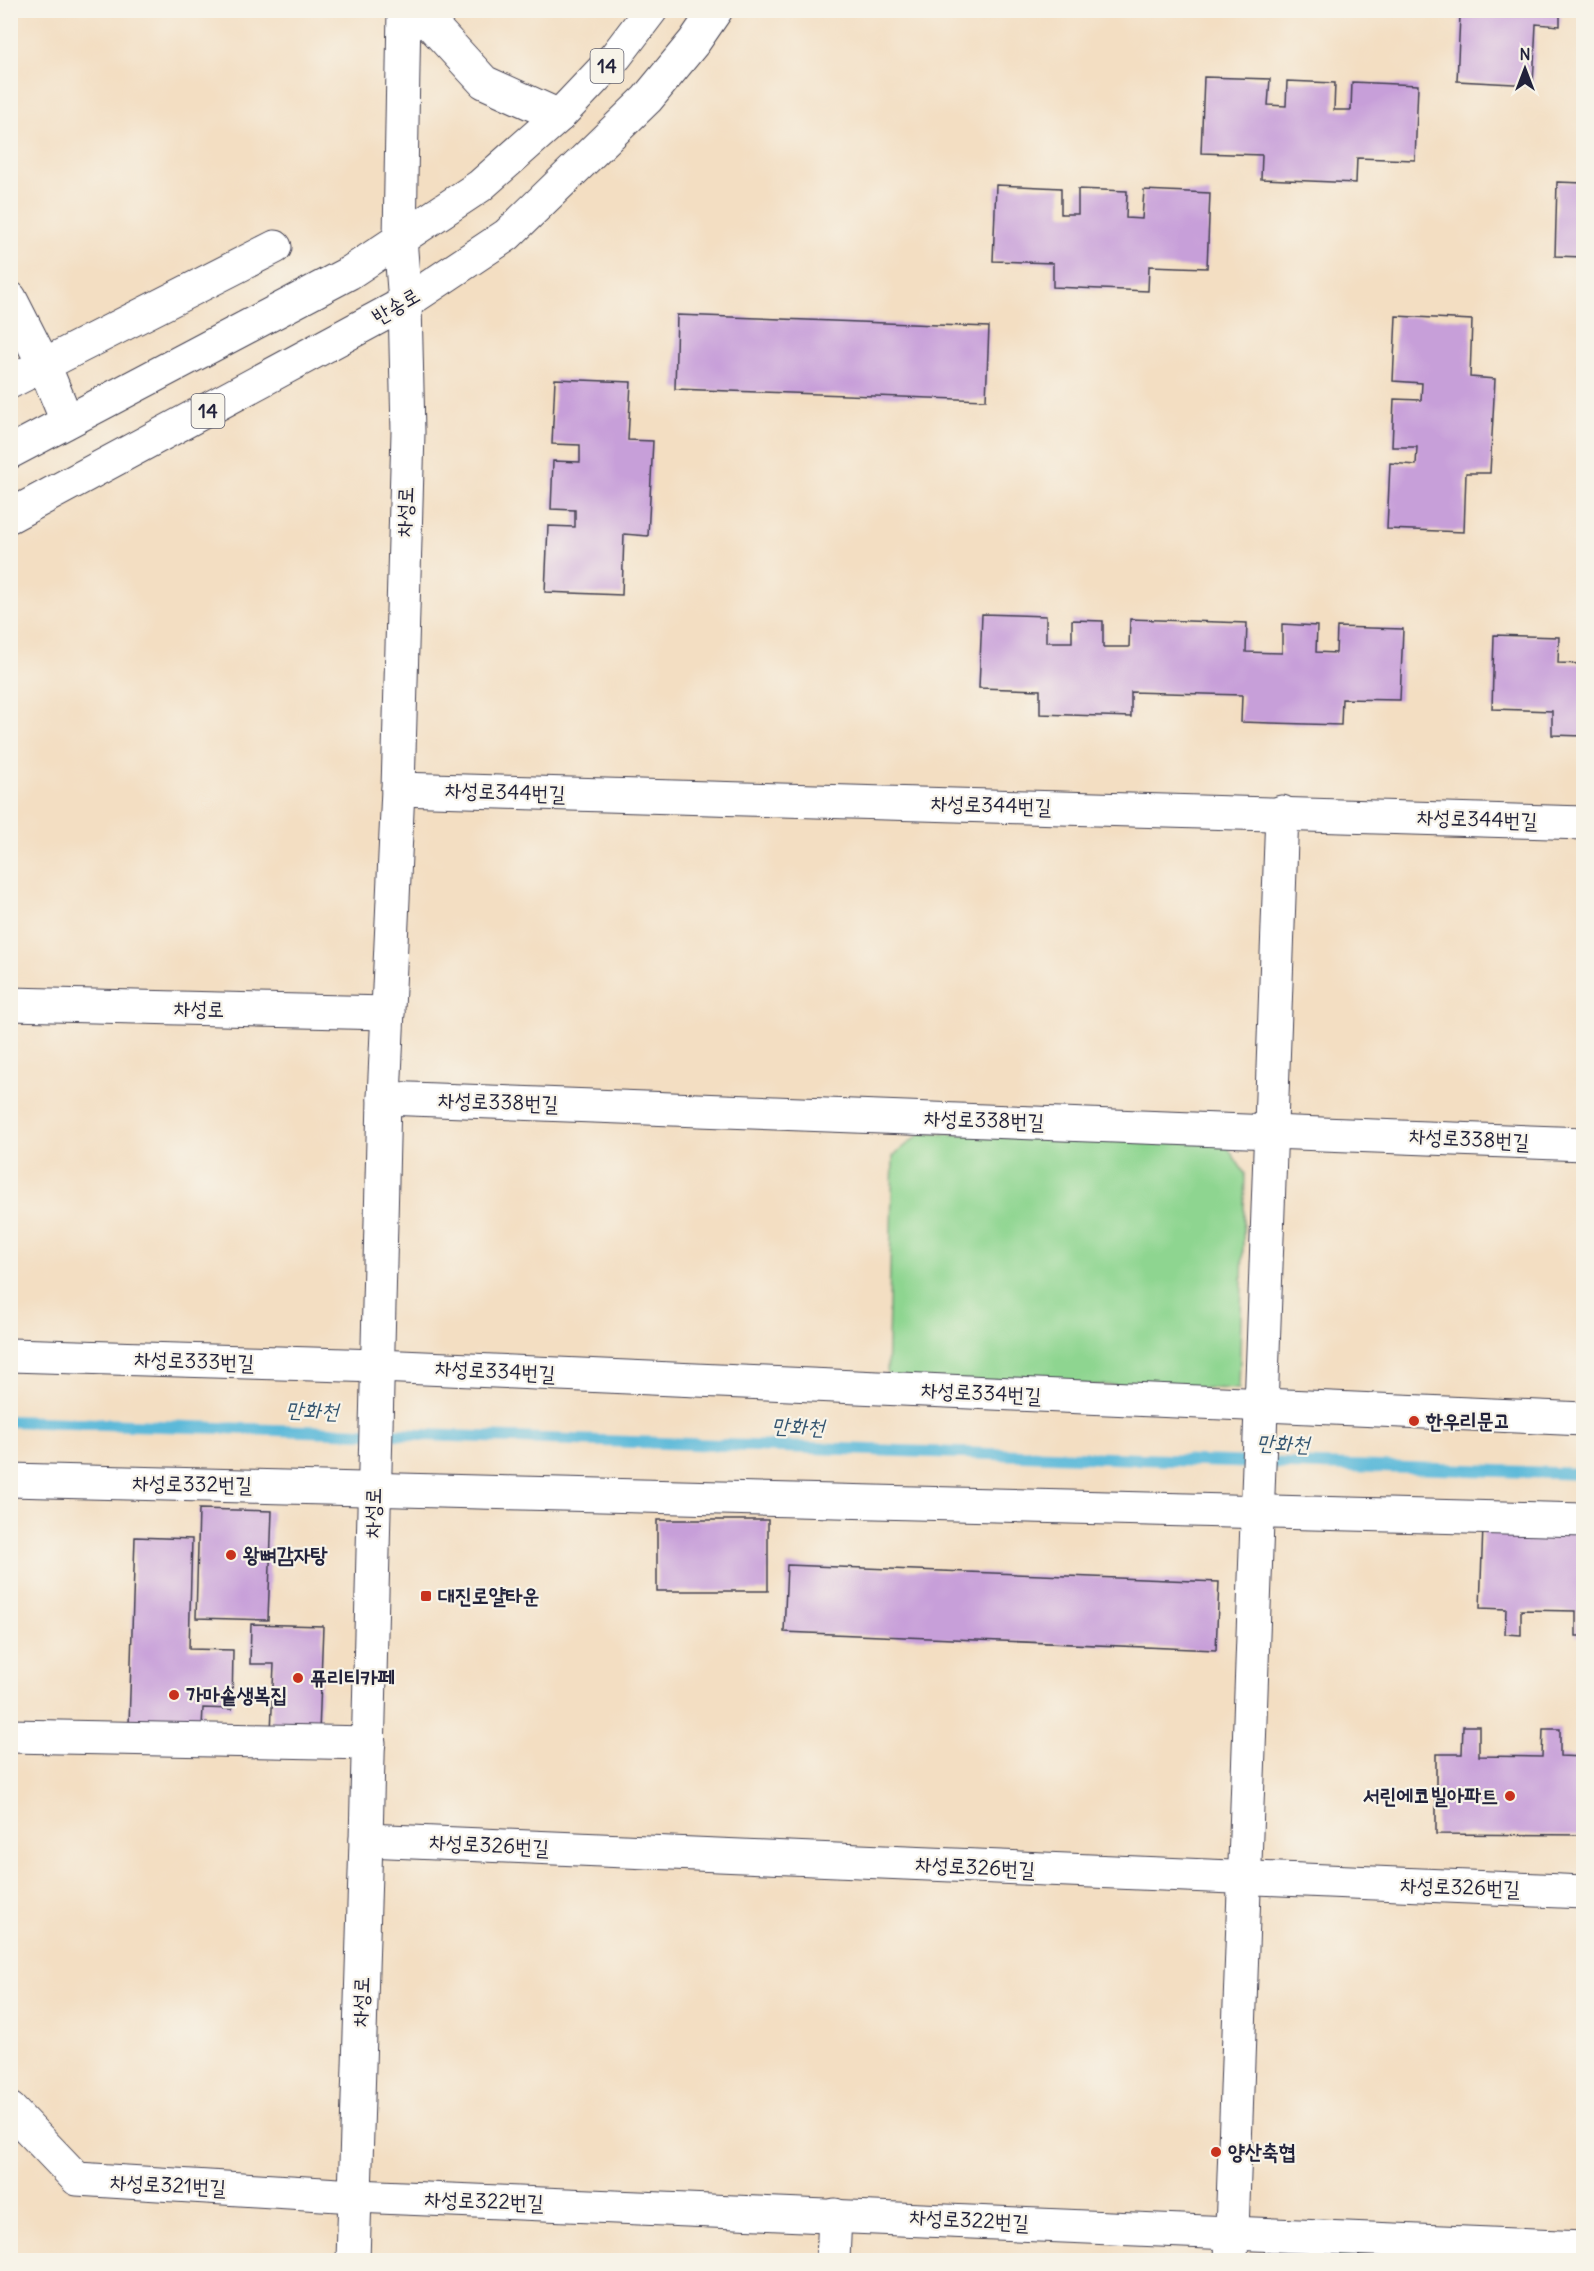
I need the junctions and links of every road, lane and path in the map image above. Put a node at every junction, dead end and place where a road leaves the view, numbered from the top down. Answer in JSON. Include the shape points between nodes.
{"nodes":[{"id":1,"x":404,"y":10,"type":"edge"},
{"id":2,"x":418,"y":10,"type":"edge"},
{"id":3,"x":651,"y":10,"type":"edge"},
{"id":4,"x":716,"y":10,"type":"edge"},
{"id":5,"x":559,"y":116,"type":"junction"},
{"id":6,"x":400,"y":238,"type":"junction"},
{"id":7,"x":275,"y":247,"type":"dead end"},
{"id":8,"x":10,"y":298,"type":"edge"},
{"id":9,"x":405,"y":303,"type":"junction"},
{"id":10,"x":44,"y":365,"type":"junction"},
{"id":11,"x":10,"y":382,"type":"edge"},
{"id":12,"x":67,"y":421,"type":"junction"},
{"id":13,"x":10,"y":452,"type":"edge"},
{"id":14,"x":10,"y":516,"type":"edge"},
{"id":15,"x":398,"y":789,"type":"junction"},
{"id":16,"x":1282,"y":812,"type":"junction"},
{"id":17,"x":1584,"y":823,"type":"edge"},
{"id":18,"x":10,"y":1004,"type":"edge"},
{"id":19,"x":388,"y":1013,"type":"junction"},
{"id":20,"x":384,"y":1098,"type":"junction"},
{"id":21,"x":1271,"y":1130,"type":"junction"},
{"id":22,"x":1584,"y":1144,"type":"edge"},
{"id":23,"x":10,"y":1355,"type":"edge"},
{"id":24,"x":377,"y":1373,"type":"junction"},
{"id":25,"x":1260,"y":1414,"type":"junction"},
{"id":26,"x":1584,"y":1419,"type":"edge"},
{"id":27,"x":374,"y":1475,"type":"junction"},
{"id":28,"x":10,"y":1480,"type":"edge"},
{"id":29,"x":1258,"y":1498,"type":"junction"},
{"id":30,"x":1584,"y":1520,"type":"edge"},
{"id":31,"x":10,"y":1736,"type":"edge"},
{"id":32,"x":369,"y":1743,"type":"junction"},
{"id":33,"x":366,"y":1840,"type":"junction"},
{"id":34,"x":1244,"y":1878,"type":"junction"},
{"id":35,"x":1584,"y":1892,"type":"edge"},
{"id":36,"x":10,"y":2109,"type":"edge"},
{"id":37,"x":355,"y":2196,"type":"junction"},
{"id":38,"x":835,"y":2215,"type":"junction"},
{"id":39,"x":1231,"y":2246,"type":"edge"},
{"id":40,"x":1584,"y":2248,"type":"edge"},
{"id":41,"x":1516,"y":2253,"type":"edge"},
{"id":42,"x":353,"y":2260,"type":"edge"},
{"id":43,"x":833,"y":2260,"type":"edge"}],
"edges":[{"from":1,"to":6,"type":"street","name":"차성로"},
{"from":2,"to":5,"type":"street","via":[[484,82]]},
{"from":3,"to":5,"type":"street","number":"14","via":[[616,56]]},
{"from":4,"to":9,"type":"street","name":"반송로","number":"14","via":[[647,99],[567,179],[507,235]]},
{"from":5,"to":6,"type":"street","number":"14","via":[[480,186]]},
{"from":6,"to":9,"type":"street","name":"차성로"},
{"from":6,"to":12,"type":"street","number":"14","via":[[349,273]]},
{"from":7,"to":10,"type":"street"},
{"from":8,"to":10,"type":"street"},
{"from":9,"to":14,"type":"street","name":"반송로","number":"14"},
{"from":9,"to":15,"type":"street","name":"차성로","via":[[408,432]]},
{"from":10,"to":11,"type":"street"},
{"from":10,"to":12,"type":"street"},
{"from":12,"to":13,"type":"street","number":"14"},
{"from":15,"to":16,"type":"street","name":"차성로344번길"},
{"from":15,"to":19,"type":"street","name":"차성로"},
{"from":16,"to":17,"type":"street","name":"차성로344번길"},
{"from":16,"to":21,"type":"street"},
{"from":18,"to":19,"type":"street","name":"차성로"},
{"from":19,"to":20,"type":"street","name":"차성로"},
{"from":20,"to":21,"type":"street","name":"차성로338번길"},
{"from":20,"to":24,"type":"street","name":"차성로"},
{"from":21,"to":22,"type":"street","name":"차성로338번길"},
{"from":21,"to":25,"type":"street"},
{"from":23,"to":24,"type":"street","name":"차성로333번길"},
{"from":24,"to":25,"type":"street","name":"차성로334번길"},
{"from":24,"to":27,"type":"street","name":"차성로"},
{"from":25,"to":26,"type":"street","name":"차성로334번길"},
{"from":25,"to":29,"type":"street"},
{"from":27,"to":28,"type":"street","name":"차성로332번길"},
{"from":27,"to":29,"type":"street","name":"차성로332번길"},
{"from":27,"to":32,"type":"street","name":"차성로"},
{"from":29,"to":30,"type":"street","name":"차성로332번길"},
{"from":29,"to":34,"type":"street"},
{"from":31,"to":32,"type":"street"},
{"from":32,"to":33,"type":"street","name":"차성로"},
{"from":33,"to":34,"type":"street","name":"차성로326번길"},
{"from":33,"to":37,"type":"street","name":"차성로"},
{"from":34,"to":35,"type":"street","name":"차성로326번길"},
{"from":34,"to":39,"type":"street"},
{"from":36,"to":37,"type":"street","name":"차성로321번길","via":[[77,2180]]},
{"from":37,"to":38,"type":"street","name":"차성로322번길"},
{"from":37,"to":42,"type":"street","name":"차성로"},
{"from":38,"to":39,"type":"street","name":"차성로322번길"},
{"from":38,"to":43,"type":"street"},
{"from":39,"to":41,"type":"street","name":"차성로322번길"},
{"from":40,"to":41,"type":"street","name":"차성로322번길"}]}
